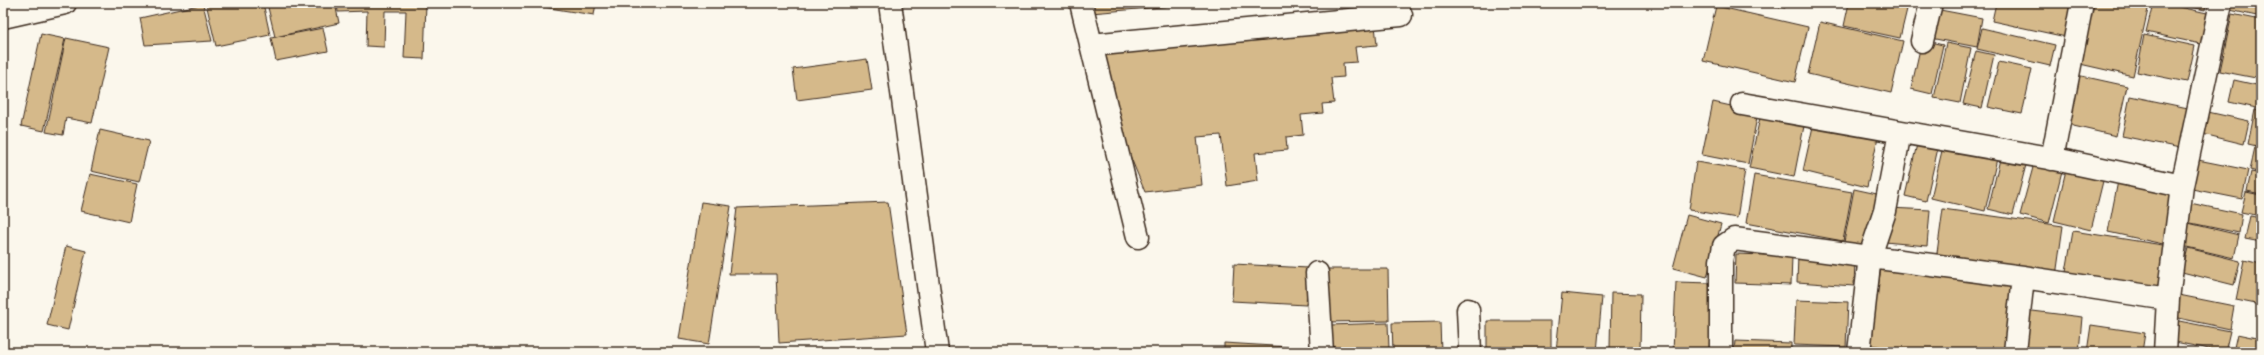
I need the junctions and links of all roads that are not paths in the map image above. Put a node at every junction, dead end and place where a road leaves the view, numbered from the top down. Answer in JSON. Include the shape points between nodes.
{"nodes":[{"id":1,"x":65,"y":3,"type":"edge"},
{"id":2,"x":890,"y":3,"type":"edge"},
{"id":3,"x":1081,"y":3,"type":"edge"},
{"id":4,"x":1931,"y":3,"type":"edge"},
{"id":5,"x":2082,"y":3,"type":"edge"},
{"id":6,"x":2221,"y":3,"type":"edge"},
{"id":7,"x":1401,"y":16,"type":"dead end"},
{"id":8,"x":3,"y":17,"type":"edge"},
{"id":9,"x":1922,"y":41,"type":"dead end"},
{"id":10,"x":1091,"y":45,"type":"junction"},
{"id":11,"x":1742,"y":104,"type":"dead end"},
{"id":12,"x":1900,"y":132,"type":"junction"},
{"id":13,"x":2052,"y":159,"type":"junction"},
{"id":14,"x":2182,"y":186,"type":"junction"},
{"id":15,"x":1138,"y":236,"type":"dead end"},
{"id":16,"x":1870,"y":256,"type":"junction"},
{"id":17,"x":1317,"y":273,"type":"dead end"},
{"id":18,"x":2023,"y":277,"type":"junction"},
{"id":19,"x":2168,"y":299,"type":"junction"},
{"id":20,"x":1468,"y":310,"type":"dead end"},
{"id":21,"x":937,"y":352,"type":"edge"},
{"id":22,"x":1322,"y":352,"type":"edge"},
{"id":23,"x":1470,"y":352,"type":"edge"},
{"id":24,"x":1721,"y":352,"type":"edge"},
{"id":25,"x":1859,"y":352,"type":"edge"},
{"id":26,"x":2015,"y":352,"type":"edge"},
{"id":27,"x":2164,"y":352,"type":"edge"}],
"edges":[{"from":1,"to":8,"type":"street"},
{"from":2,"to":21,"type":"street"},
{"from":3,"to":10,"type":"street"},
{"from":4,"to":9,"type":"street"},
{"from":5,"to":13,"type":"street"},
{"from":6,"to":14,"type":"street"},
{"from":7,"to":10,"type":"street"},
{"from":10,"to":15,"type":"street"},
{"from":11,"to":12,"type":"street"},
{"from":12,"to":13,"type":"street"},
{"from":12,"to":16,"type":"street","via":[[1885,211]]},
{"from":13,"to":14,"type":"street"},
{"from":14,"to":19,"type":"street"},
{"from":16,"to":18,"type":"street"},
{"from":16,"to":24,"type":"street","via":[[1734,239],[1724,246],[1721,261]]},
{"from":16,"to":25,"type":"street"},
{"from":17,"to":22,"type":"street"},
{"from":18,"to":19,"type":"street"},
{"from":18,"to":26,"type":"street"},
{"from":19,"to":27,"type":"street"},
{"from":20,"to":23,"type":"street"}]}
